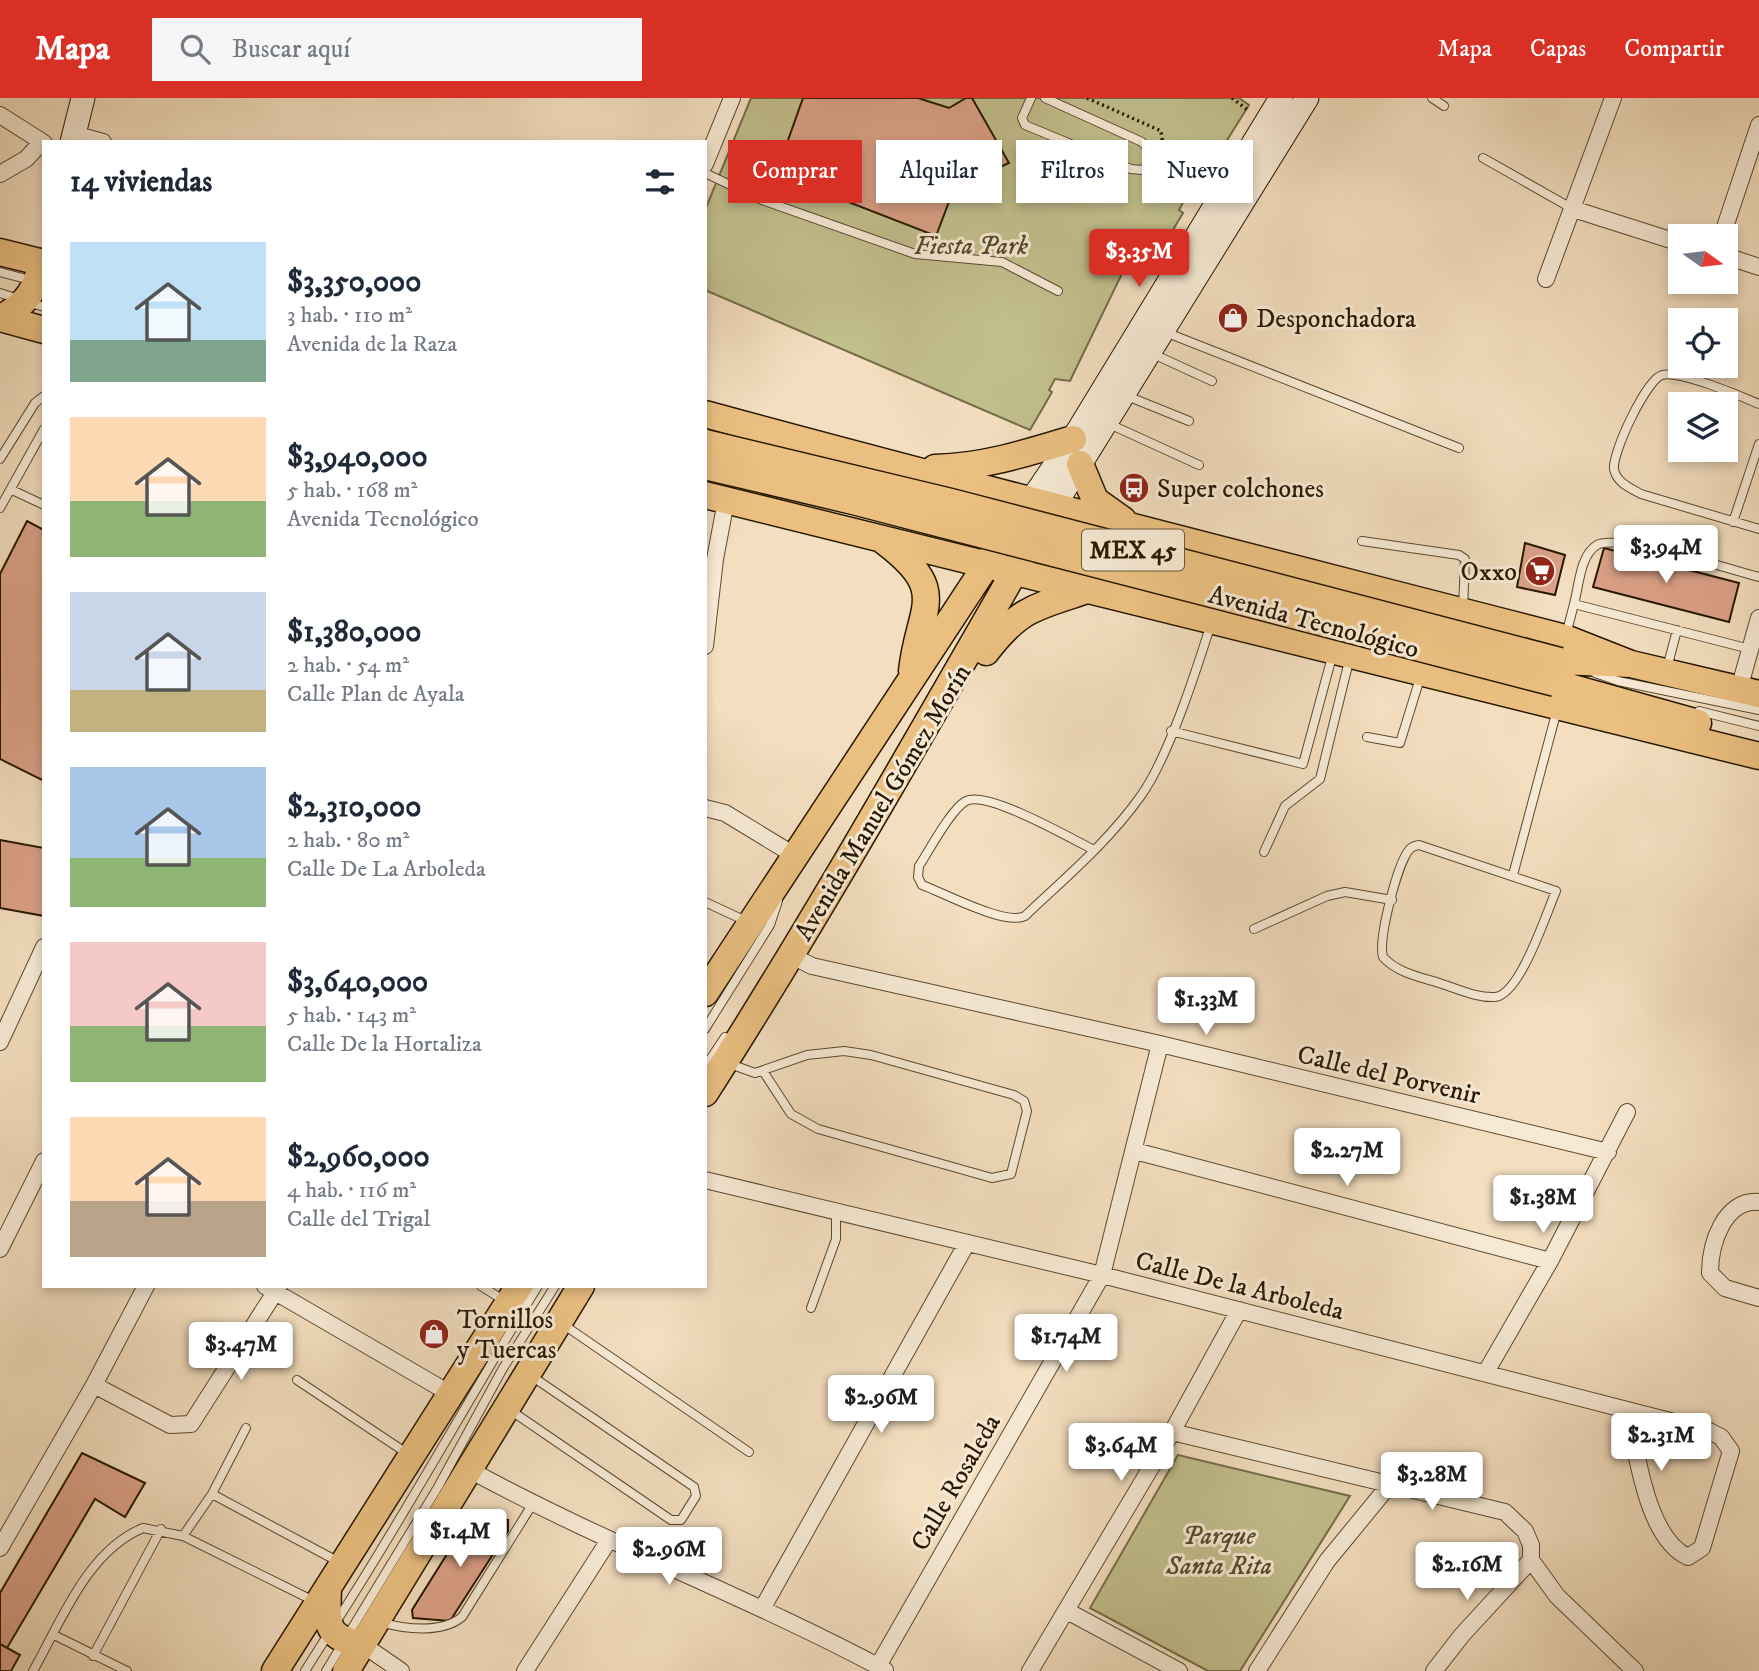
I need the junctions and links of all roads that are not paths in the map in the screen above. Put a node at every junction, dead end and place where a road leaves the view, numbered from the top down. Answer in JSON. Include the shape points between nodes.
{"nodes":[{"id":1,"x":83,"y":98,"type":"edge"},
{"id":2,"x":732,"y":98,"type":"edge"},
{"id":3,"x":1031,"y":98,"type":"edge"},
{"id":4,"x":1045,"y":98,"type":"edge"},
{"id":5,"x":1281,"y":98,"type":"edge"},
{"id":6,"x":1307,"y":98,"type":"edge"},
{"id":7,"x":1432,"y":98,"type":"edge"},
{"id":8,"x":1613,"y":98,"type":"edge"},
{"id":9,"x":1444,"y":106,"type":"dead end"},
{"id":10,"x":0,"y":116,"type":"edge"},
{"id":11,"x":1759,"y":125,"type":"edge"},
{"id":12,"x":73,"y":138,"type":"edge"},
{"id":13,"x":1142,"y":142,"type":"edge"},
{"id":14,"x":42,"y":143,"type":"edge"},
{"id":15,"x":1483,"y":158,"type":"dead end"},
{"id":16,"x":707,"y":159,"type":"edge"},
{"id":17,"x":1142,"y":170,"type":"edge"},
{"id":18,"x":0,"y":174,"type":"edge"},
{"id":19,"x":707,"y":174,"type":"edge"},
{"id":20,"x":1212,"y":203,"type":"edge"},
{"id":21,"x":1573,"y":209,"type":"junction"},
{"id":22,"x":1225,"y":211,"type":"junction"},
{"id":23,"x":1726,"y":224,"type":"edge"},
{"id":24,"x":1668,"y":239,"type":"edge"},
{"id":25,"x":0,"y":252,"type":"edge"},
{"id":26,"x":1738,"y":260,"type":"edge"},
{"id":27,"x":1759,"y":267,"type":"edge"},
{"id":28,"x":0,"y":272,"type":"edge"},
{"id":29,"x":41,"y":277,"type":"edge"},
{"id":30,"x":1546,"y":279,"type":"dead end"},
{"id":31,"x":1058,"y":291,"type":"dead end"},
{"id":32,"x":0,"y":310,"type":"edge"},
{"id":33,"x":1154,"y":326,"type":"junction"},
{"id":34,"x":42,"y":329,"type":"edge"},
{"id":35,"x":1150,"y":352,"type":"junction"},
{"id":36,"x":1212,"y":381,"type":"dead end"},
{"id":37,"x":1123,"y":394,"type":"junction"},
{"id":38,"x":42,"y":397,"type":"edge"},
{"id":39,"x":1759,"y":404,"type":"edge"},
{"id":40,"x":707,"y":415,"type":"edge"},
{"id":41,"x":1189,"y":421,"type":"dead end"},
{"id":42,"x":1106,"y":422,"type":"junction"},
{"id":43,"x":42,"y":433,"type":"edge"},
{"id":44,"x":1073,"y":439,"type":"junction"},
{"id":45,"x":707,"y":443,"type":"edge"},
{"id":46,"x":1759,"y":444,"type":"edge"},
{"id":47,"x":1459,"y":448,"type":"dead end"},
{"id":48,"x":0,"y":459,"type":"edge"},
{"id":49,"x":1080,"y":464,"type":"junction"},
{"id":50,"x":1199,"y":465,"type":"dead end"},
{"id":51,"x":707,"y":467,"type":"edge"},
{"id":52,"x":912,"y":469,"type":"junction"},
{"id":53,"x":12,"y":490,"type":"junction"},
{"id":54,"x":990,"y":492,"type":"junction"},
{"id":55,"x":716,"y":498,"type":"edge"},
{"id":56,"x":42,"y":504,"type":"edge"},
{"id":57,"x":0,"y":508,"type":"edge"},
{"id":58,"x":1053,"y":508,"type":"junction"},
{"id":59,"x":1733,"y":522,"type":"junction"},
{"id":60,"x":1130,"y":525,"type":"junction"},
{"id":61,"x":1759,"y":529,"type":"edge"},
{"id":62,"x":881,"y":539,"type":"junction"},
{"id":63,"x":1362,"y":541,"type":"dead end"},
{"id":64,"x":976,"y":562,"type":"junction"},
{"id":65,"x":1015,"y":571,"type":"junction"},
{"id":66,"x":1759,"y":577,"type":"edge"},
{"id":67,"x":1055,"y":581,"type":"junction"},
{"id":68,"x":1088,"y":589,"type":"junction"},
{"id":69,"x":1574,"y":604,"type":"junction"},
{"id":70,"x":1462,"y":611,"type":"junction"},
{"id":71,"x":1759,"y":618,"type":"edge"},
{"id":72,"x":1212,"y":621,"type":"junction"},
{"id":73,"x":707,"y":629,"type":"edge"},
{"id":74,"x":1677,"y":630,"type":"junction"},
{"id":75,"x":1750,"y":649,"type":"junction"},
{"id":76,"x":1342,"y":653,"type":"junction"},
{"id":77,"x":1560,"y":672,"type":"junction"},
{"id":78,"x":1666,"y":672,"type":"junction"},
{"id":79,"x":1422,"y":673,"type":"junction"},
{"id":80,"x":958,"y":675,"type":"junction"},
{"id":81,"x":911,"y":680,"type":"junction"},
{"id":82,"x":1749,"y":692,"type":"edge"},
{"id":83,"x":1759,"y":710,"type":"edge"},
{"id":84,"x":1759,"y":726,"type":"edge"},
{"id":85,"x":1171,"y":732,"type":"junction"},
{"id":86,"x":1367,"y":737,"type":"dead end"},
{"id":87,"x":1759,"y":740,"type":"edge"},
{"id":88,"x":1759,"y":755,"type":"edge"},
{"id":89,"x":707,"y":808,"type":"edge"},
{"id":90,"x":1094,"y":850,"type":"junction"},
{"id":91,"x":1264,"y":852,"type":"dead end"},
{"id":92,"x":794,"y":855,"type":"junction"},
{"id":93,"x":1513,"y":875,"type":"junction"},
{"id":94,"x":1392,"y":900,"type":"junction"},
{"id":95,"x":707,"y":902,"type":"edge"},
{"id":96,"x":750,"y":923,"type":"junction"},
{"id":97,"x":1254,"y":929,"type":"dead end"},
{"id":98,"x":42,"y":951,"type":"edge"},
{"id":99,"x":792,"y":956,"type":"junction"},
{"id":100,"x":707,"y":990,"type":"edge"},
{"id":101,"x":747,"y":1008,"type":"dead end"},
{"id":102,"x":707,"y":1026,"type":"edge"},
{"id":103,"x":732,"y":1028,"type":"dead end"},
{"id":104,"x":0,"y":1042,"type":"edge"},
{"id":105,"x":1160,"y":1044,"type":"junction"},
{"id":106,"x":715,"y":1064,"type":"edge"},
{"id":107,"x":763,"y":1071,"type":"junction"},
{"id":108,"x":707,"y":1087,"type":"edge"},
{"id":109,"x":1628,"y":1112,"type":"dead end"},
{"id":110,"x":1135,"y":1151,"type":"junction"},
{"id":111,"x":1608,"y":1153,"type":"junction"},
{"id":112,"x":40,"y":1179,"type":"edge"},
{"id":113,"x":707,"y":1180,"type":"edge"},
{"id":114,"x":1759,"y":1202,"type":"edge"},
{"id":115,"x":836,"y":1211,"type":"junction"},
{"id":116,"x":967,"y":1243,"type":"junction"},
{"id":117,"x":0,"y":1249,"type":"edge"},
{"id":118,"x":1550,"y":1261,"type":"junction"},
{"id":119,"x":1102,"y":1275,"type":"junction"},
{"id":120,"x":145,"y":1288,"type":"edge"},
{"id":121,"x":274,"y":1288,"type":"edge"},
{"id":122,"x":489,"y":1288,"type":"edge"},
{"id":123,"x":537,"y":1288,"type":"edge"},
{"id":124,"x":554,"y":1288,"type":"edge"},
{"id":125,"x":580,"y":1288,"type":"edge"},
{"id":126,"x":514,"y":1294,"type":"edge"},
{"id":127,"x":1759,"y":1298,"type":"edge"},
{"id":128,"x":811,"y":1308,"type":"dead end"},
{"id":129,"x":1239,"y":1310,"type":"junction"},
{"id":130,"x":559,"y":1321,"type":"junction"},
{"id":131,"x":527,"y":1372,"type":"junction"},
{"id":132,"x":1486,"y":1372,"type":"junction"},
{"id":133,"x":297,"y":1380,"type":"dead end"},
{"id":134,"x":94,"y":1385,"type":"junction"},
{"id":135,"x":449,"y":1393,"type":"junction"},
{"id":136,"x":505,"y":1406,"type":"junction"},
{"id":137,"x":1627,"y":1411,"type":"junction"},
{"id":138,"x":246,"y":1428,"type":"dead end"},
{"id":139,"x":1172,"y":1432,"type":"junction"},
{"id":140,"x":749,"y":1452,"type":"dead end"},
{"id":141,"x":411,"y":1456,"type":"junction"},
{"id":142,"x":468,"y":1469,"type":"junction"},
{"id":143,"x":1391,"y":1483,"type":"junction"},
{"id":144,"x":212,"y":1494,"type":"junction"},
{"id":145,"x":532,"y":1505,"type":"junction"},
{"id":146,"x":161,"y":1530,"type":"junction"},
{"id":147,"x":183,"y":1536,"type":"junction"},
{"id":148,"x":609,"y":1540,"type":"junction"},
{"id":149,"x":0,"y":1548,"type":"edge"},
{"id":150,"x":1531,"y":1560,"type":"junction"},
{"id":151,"x":342,"y":1564,"type":"junction"},
{"id":152,"x":323,"y":1596,"type":"junction"},
{"id":153,"x":762,"y":1609,"type":"junction"},
{"id":154,"x":1068,"y":1611,"type":"junction"},
{"id":155,"x":377,"y":1622,"type":"junction"},
{"id":156,"x":54,"y":1635,"type":"junction"},
{"id":157,"x":345,"y":1638,"type":"junction"},
{"id":158,"x":93,"y":1656,"type":"junction"},
{"id":159,"x":883,"y":1668,"type":"edge"},
{"id":160,"x":1626,"y":1668,"type":"edge"},
{"id":161,"x":532,"y":1669,"type":"edge"},
{"id":162,"x":33,"y":1671,"type":"edge"},
{"id":163,"x":127,"y":1671,"type":"edge"},
{"id":164,"x":275,"y":1671,"type":"edge"},
{"id":165,"x":305,"y":1671,"type":"edge"},
{"id":166,"x":326,"y":1671,"type":"edge"},
{"id":167,"x":346,"y":1671,"type":"edge"},
{"id":168,"x":401,"y":1671,"type":"edge"},
{"id":169,"x":1030,"y":1671,"type":"edge"},
{"id":170,"x":1179,"y":1671,"type":"edge"},
{"id":171,"x":1257,"y":1671,"type":"edge"},
{"id":172,"x":1434,"y":1671,"type":"edge"}],
"edges":[{"from":1,"to":12,"type":"main road"},
{"from":2,"to":16,"type":"street"},
{"from":3,"to":17,"type":"lane","via":[[1022,118],[1025,125]]},
{"from":4,"to":13,"type":"lane"},
{"from":5,"to":22,"type":"main road"},
{"from":6,"to":22,"type":"main road"},
{"from":7,"to":9,"type":"lane"},
{"from":8,"to":21,"type":"street"},
{"from":10,"to":14,"type":"street"},
{"from":11,"to":23,"type":"street"},
{"from":14,"to":18,"type":"street"},
{"from":15,"to":21,"type":"lane"},
{"from":19,"to":31,"type":"lane","via":[[762,200],[915,254],[1002,262]]},
{"from":20,"to":22,"type":"lane"},
{"from":21,"to":24,"type":"street"},
{"from":21,"to":30,"type":"street"},
{"from":22,"to":33,"type":"main road"},
{"from":25,"to":29,"type":"main road"},
{"from":26,"to":27,"type":"street"},
{"from":28,"to":29,"type":"lane"},
{"from":29,"to":32,"type":"main road"},
{"from":32,"to":34,"type":"main road"},
{"from":33,"to":35,"type":"main road"},
{"from":33,"to":44,"type":"main road"},
{"from":33,"to":47,"type":"lane"},
{"from":35,"to":36,"type":"lane"},
{"from":35,"to":37,"type":"main road"},
{"from":37,"to":41,"type":"lane"},
{"from":37,"to":42,"type":"main road"},
{"from":38,"to":48,"type":"lane"},
{"from":39,"to":59,"type":"lane","via":[[1679,376],[1657,377],[1644,393],[1615,458],[1619,478],[1640,494]]},
{"from":40,"to":52,"type":"main road"},
{"from":42,"to":49,"type":"main road"},
{"from":42,"to":50,"type":"lane"},
{"from":43,"to":53,"type":"lane"},
{"from":44,"to":52,"type":"main road","via":[[969,467]]},
{"from":44,"to":58,"type":"main road"},
{"from":45,"to":77,"type":"main road","name":"Avenida Tecnológico","number":"MEX 45","bridge":true,"via":[[951,502]]},
{"from":46,"to":59,"type":"lane"},
{"from":49,"to":58,"type":"main road"},
{"from":49,"to":60,"type":"main road","via":[[1095,500]]},
{"from":51,"to":77,"type":"main road","name":"Avenida Tecnológico","number":"MEX 45","bridge":true},
{"from":52,"to":54,"type":"main road"},
{"from":53,"to":56,"type":"lane"},
{"from":53,"to":57,"type":"lane"},
{"from":54,"to":58,"type":"main road"},
{"from":54,"to":64,"type":"main road","via":[[998,518],[997,534]]},
{"from":55,"to":62,"type":"main road"},
{"from":55,"to":73,"type":"street"},
{"from":58,"to":60,"type":"main road"},
{"from":58,"to":64,"type":"main road","name":"Avenida Manuel Gómez Morín"},
{"from":58,"to":65,"type":"main road","name":"Avenida Manuel Gómez Morín"},
{"from":58,"to":67,"type":"main road","via":[[1054,532],[1047,549]]},
{"from":59,"to":61,"type":"lane"},
{"from":60,"to":70,"type":"main road"},
{"from":62,"to":64,"type":"main road"},
{"from":62,"to":81,"type":"main road","via":[[908,560],[927,598]]},
{"from":63,"to":70,"type":"lane","via":[[1465,559]]},
{"from":64,"to":65,"type":"main road"},
{"from":64,"to":81,"type":"main road","name":"Avenida Manuel Gómez Morín"},
{"from":65,"to":67,"type":"main road"},
{"from":65,"to":80,"type":"main road","name":"Avenida Manuel Gómez Morín"},
{"from":66,"to":69,"type":"lane","via":[[1637,545],[1608,542],[1588,555]]},
{"from":67,"to":68,"type":"main road"},
{"from":68,"to":72,"type":"main road"},
{"from":68,"to":80,"type":"main road","via":[[1028,610],[1006,626],[980,660]]},
{"from":69,"to":74,"type":"lane"},
{"from":69,"to":77,"type":"lane"},
{"from":70,"to":77,"type":"main road"},
{"from":71,"to":75,"type":"street"},
{"from":72,"to":76,"type":"main road"},
{"from":72,"to":85,"type":"lane"},
{"from":74,"to":75,"type":"lane"},
{"from":74,"to":78,"type":"lane"},
{"from":75,"to":82,"type":"street"},
{"from":76,"to":79,"type":"main road"},
{"from":76,"to":85,"type":"lane","via":[[1303,764]]},
{"from":76,"to":91,"type":"lane","via":[[1320,779],[1285,806]]},
{"from":77,"to":78,"type":"main road","name":"Avenida Tecnológico","number":"MEX 45","via":[[1632,664]]},
{"from":77,"to":79,"type":"main road"},
{"from":77,"to":83,"type":"lane"},
{"from":77,"to":84,"type":"lane","via":[[1621,694]]},
{"from":77,"to":87,"type":"main road","name":"Avenida Tecnológico","number":"MEX 45"},
{"from":77,"to":88,"type":"main road"},
{"from":77,"to":93,"type":"lane"},
{"from":78,"to":82,"type":"main road","name":"Avenida Tecnológico","number":"MEX 45"},
{"from":79,"to":86,"type":"lane","via":[[1400,743]]},
{"from":80,"to":99,"type":"main road","name":"Avenida Manuel Gómez Morín"},
{"from":81,"to":92,"type":"main road","name":"Avenida Manuel Gómez Morín"},
{"from":85,"to":90,"type":"lane","via":[[1141,796]]},
{"from":89,"to":92,"type":"street","via":[[725,813]]},
{"from":90,"to":90,"type":"lane","via":[[1019,919],[997,915],[922,885],[918,877],[919,866],[960,806],[971,799],[1019,813]]},
{"from":92,"to":96,"type":"main road","name":"Avenida Manuel Gómez Morín"},
{"from":92,"to":102,"type":"lane","via":[[770,925]]},
{"from":93,"to":94,"type":"lane","via":[[1419,845],[1410,849]]},
{"from":93,"to":94,"type":"lane","via":[[1556,891],[1516,981],[1507,992],[1494,997],[1389,964],[1380,949]]},
{"from":94,"to":97,"type":"lane","via":[[1345,892]]},
{"from":95,"to":96,"type":"lane"},
{"from":96,"to":100,"type":"main road","name":"Avenida Manuel Gómez Morín"},
{"from":98,"to":104,"type":"street"},
{"from":99,"to":101,"type":"lane"},
{"from":99,"to":105,"type":"street","name":"Calle del Porvenir","via":[[812,966]]},
{"from":99,"to":106,"type":"main road","name":"Avenida Manuel Gómez Morín"},
{"from":103,"to":106,"type":"lane"},
{"from":105,"to":110,"type":"street","name":"Calle Rosaleda"},
{"from":105,"to":111,"type":"street","name":"Calle del Porvenir"},
{"from":106,"to":107,"type":"lane"},
{"from":106,"to":108,"type":"main road","name":"Avenida Manuel Gómez Morín"},
{"from":107,"to":107,"type":"lane","via":[[807,1055],[844,1051],[1014,1095],[1024,1101],[1027,1111],[1011,1174],[992,1178],[818,1129],[790,1114]]},
{"from":109,"to":111,"type":"street"},
{"from":110,"to":118,"type":"street"},
{"from":110,"to":119,"type":"street","name":"Calle Rosaleda"},
{"from":111,"to":118,"type":"street"},
{"from":112,"to":117,"type":"street"},
{"from":113,"to":115,"type":"street","name":"Calle De la Arboleda"},
{"from":114,"to":127,"type":"street","via":[[1742,1204],[1728,1213],[1710,1273],[1725,1288]]},
{"from":115,"to":116,"type":"street","name":"Calle De la Arboleda"},
{"from":115,"to":128,"type":"lane","via":[[836,1239]]},
{"from":116,"to":119,"type":"street","name":"Calle De la Arboleda"},
{"from":116,"to":153,"type":"street"},
{"from":118,"to":132,"type":"street"},
{"from":119,"to":129,"type":"street","name":"Calle De la Arboleda"},
{"from":119,"to":159,"type":"street","name":"Calle Rosaleda"},
{"from":120,"to":134,"type":"street"},
{"from":121,"to":134,"type":"street","via":[[191,1424],[170,1425]]},
{"from":121,"to":135,"type":"street"},
{"from":122,"to":126,"type":"lane"},
{"from":123,"to":157,"type":"lane","via":[[465,1404]]},
{"from":124,"to":157,"type":"lane"},
{"from":125,"to":130,"type":"main road"},
{"from":126,"to":135,"type":"main road"},
{"from":129,"to":132,"type":"street","name":"Calle De la Arboleda"},
{"from":129,"to":139,"type":"street"},
{"from":130,"to":131,"type":"main road"},
{"from":130,"to":140,"type":"lane"},
{"from":131,"to":136,"type":"main road"},
{"from":131,"to":136,"type":"lane","via":[[694,1487],[696,1496],[681,1520],[671,1520]]},
{"from":132,"to":137,"type":"street","name":"Calle De la Arboleda"},
{"from":133,"to":141,"type":"lane"},
{"from":134,"to":149,"type":"street"},
{"from":135,"to":141,"type":"main road"},
{"from":136,"to":142,"type":"main road"},
{"from":137,"to":137,"type":"street","name":"Calle De la Arboleda","via":[[1721,1437],[1731,1451],[1702,1548],[1689,1556],[1681,1553],[1657,1524]]},
{"from":138,"to":144,"type":"lane"},
{"from":139,"to":143,"type":"street"},
{"from":139,"to":154,"type":"street"},
{"from":141,"to":151,"type":"main road"},
{"from":142,"to":145,"type":"street"},
{"from":142,"to":155,"type":"main road"},
{"from":143,"to":150,"type":"street","via":[[1505,1512],[1525,1531]]},
{"from":143,"to":171,"type":"street","via":[[1327,1561]]},
{"from":144,"to":147,"type":"lane"},
{"from":144,"to":151,"type":"lane"},
{"from":145,"to":148,"type":"street"},
{"from":145,"to":155,"type":"lane","via":[[455,1623],[425,1628]]},
{"from":146,"to":147,"type":"lane"},
{"from":146,"to":156,"type":"lane","via":[[143,1528],[107,1550]]},
{"from":146,"to":158,"type":"lane"},
{"from":147,"to":152,"type":"lane"},
{"from":148,"to":153,"type":"street"},
{"from":148,"to":161,"type":"street"},
{"from":150,"to":160,"type":"street","via":[[1557,1596]]},
{"from":150,"to":172,"type":"street"},
{"from":151,"to":152,"type":"main road"},
{"from":152,"to":157,"type":"main road","via":[[327,1617]]},
{"from":152,"to":164,"type":"main road"},
{"from":153,"to":159,"type":"street"},
{"from":154,"to":169,"type":"street"},
{"from":154,"to":170,"type":"street"},
{"from":155,"to":157,"type":"main road"},
{"from":156,"to":158,"type":"lane"},
{"from":156,"to":162,"type":"lane"},
{"from":157,"to":165,"type":"lane"},
{"from":157,"to":166,"type":"lane"},
{"from":157,"to":167,"type":"main road"},
{"from":157,"to":168,"type":"street"},
{"from":158,"to":163,"type":"lane"}]}
